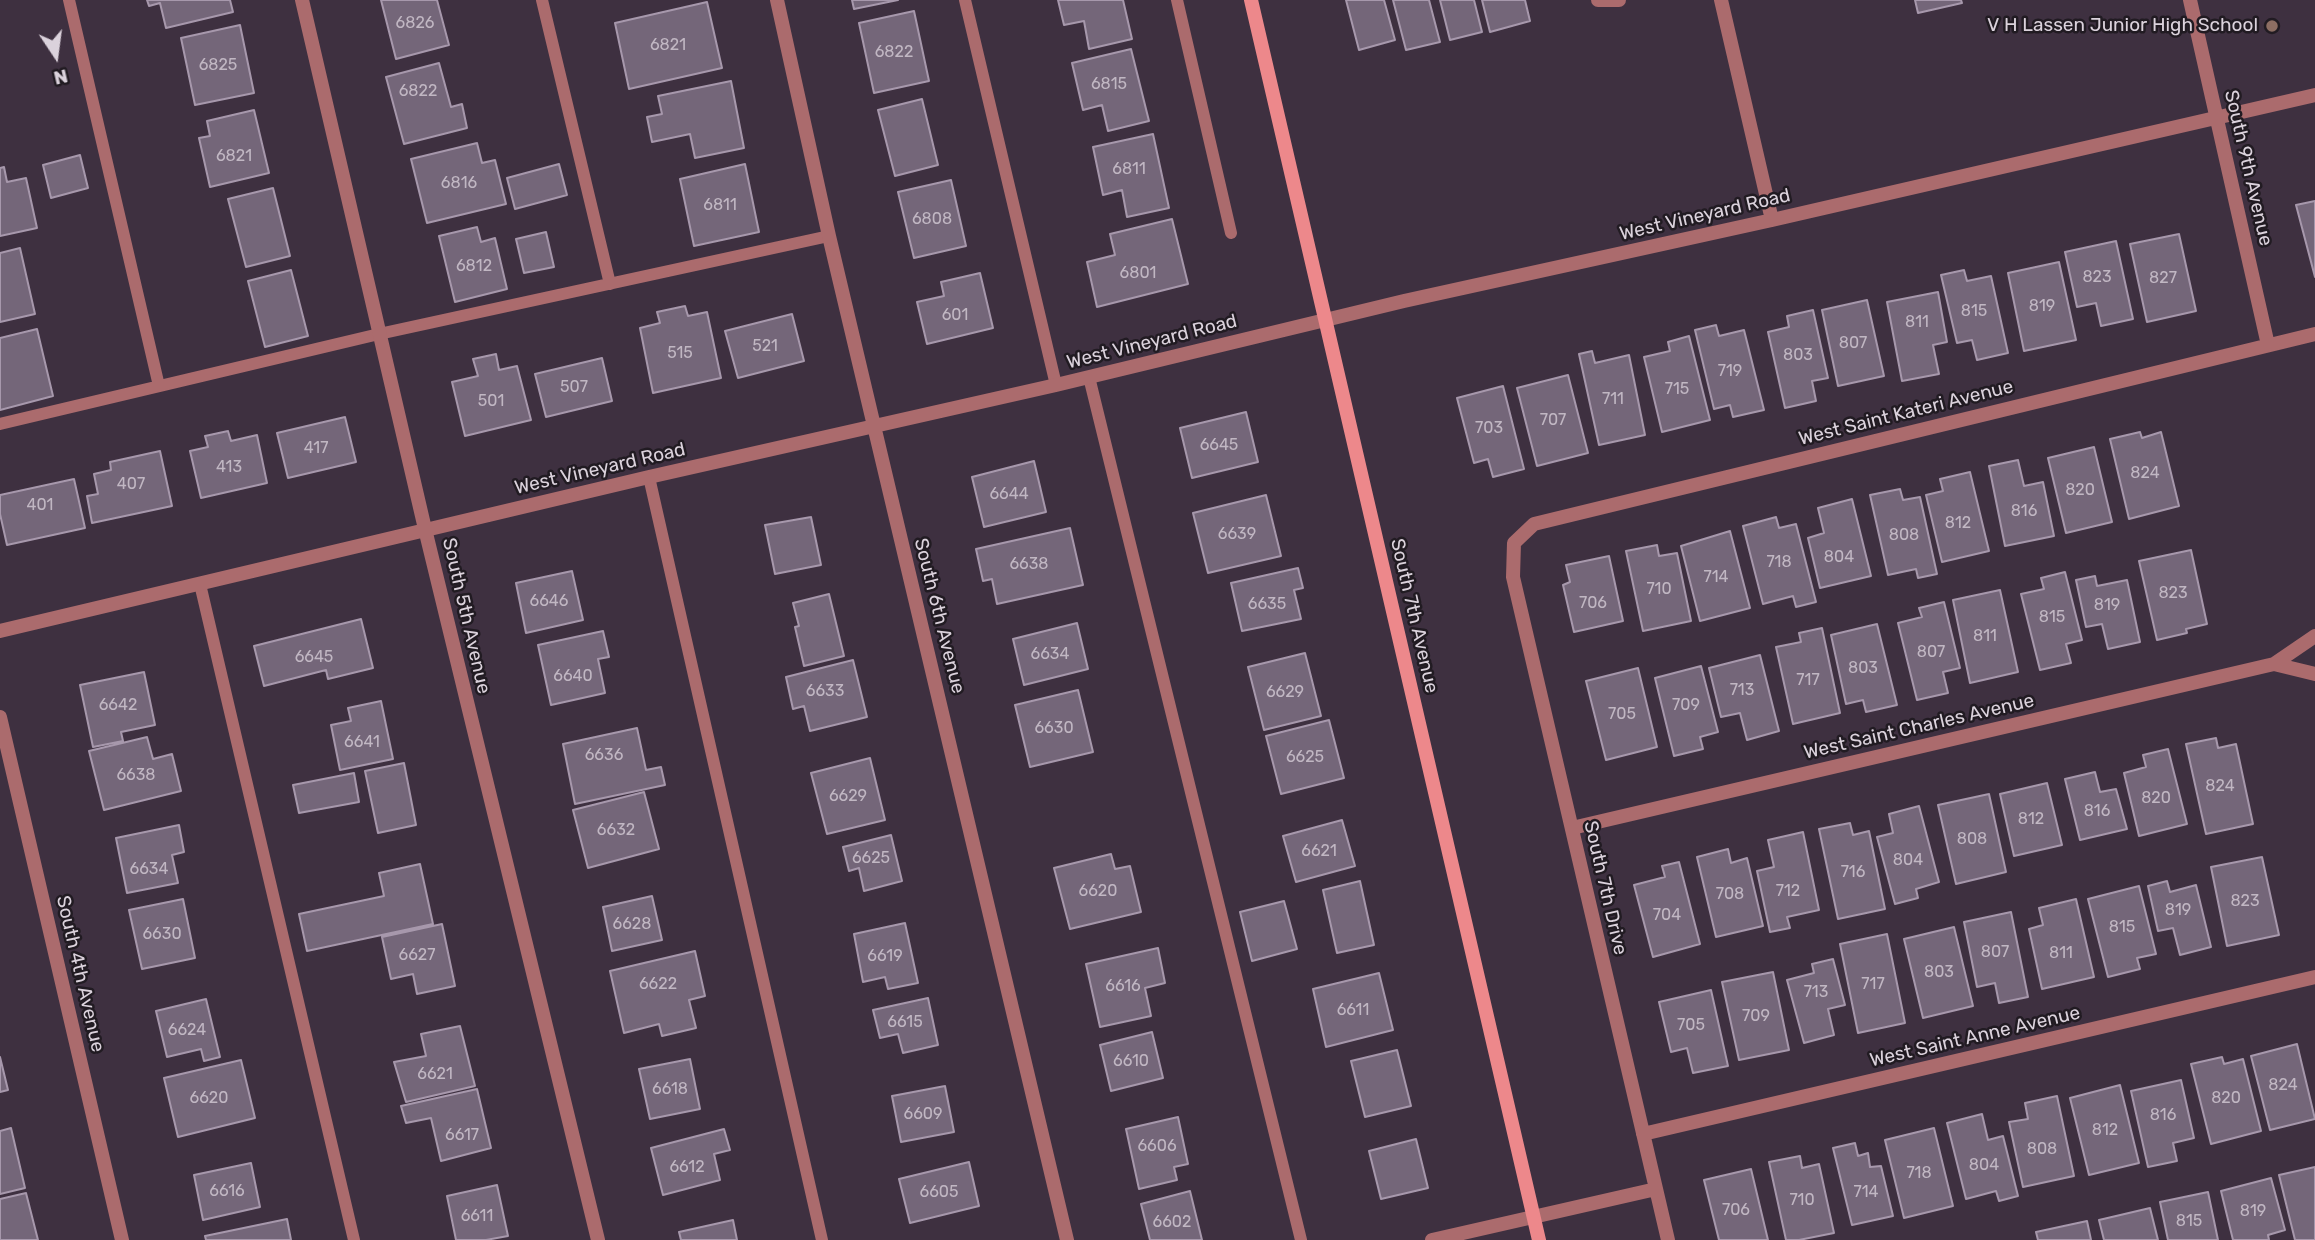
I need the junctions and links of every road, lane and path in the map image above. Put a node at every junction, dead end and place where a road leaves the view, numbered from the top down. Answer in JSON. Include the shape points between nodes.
{"nodes":[{"id":1,"x":68,"y":0,"type":"edge"},
{"id":2,"x":302,"y":0,"type":"edge"},
{"id":3,"x":542,"y":0,"type":"edge"},
{"id":4,"x":777,"y":0,"type":"edge"},
{"id":5,"x":965,"y":0,"type":"edge"},
{"id":6,"x":1177,"y":0,"type":"edge"},
{"id":7,"x":1251,"y":0,"type":"edge"},
{"id":8,"x":1598,"y":0,"type":"edge"},
{"id":9,"x":1619,"y":0,"type":"edge"},
{"id":10,"x":1721,"y":0,"type":"edge"},
{"id":11,"x":2190,"y":0,"type":"edge"},
{"id":12,"x":2315,"y":95,"type":"edge"},
{"id":13,"x":2217,"y":118,"type":"junction"},
{"id":14,"x":1772,"y":220,"type":"junction"},
{"id":15,"x":1231,"y":233,"type":"dead end"},
{"id":16,"x":829,"y":236,"type":"junction"},
{"id":17,"x":610,"y":284,"type":"junction"},
{"id":18,"x":1326,"y":319,"type":"junction"},
{"id":19,"x":379,"y":334,"type":"junction"},
{"id":20,"x":2315,"y":334,"type":"edge"},
{"id":21,"x":2268,"y":345,"type":"junction"},
{"id":22,"x":1089,"y":377,"type":"junction"},
{"id":23,"x":159,"y":386,"type":"junction"},
{"id":24,"x":1056,"y":386,"type":"junction"},
{"id":25,"x":0,"y":424,"type":"edge"},
{"id":26,"x":874,"y":428,"type":"junction"},
{"id":27,"x":649,"y":477,"type":"junction"},
{"id":28,"x":425,"y":529,"type":"junction"},
{"id":29,"x":1514,"y":544,"type":"joint"},
{"id":30,"x":200,"y":584,"type":"junction"},
{"id":31,"x":0,"y":631,"type":"edge"},
{"id":32,"x":2315,"y":636,"type":"edge"},
{"id":33,"x":2274,"y":664,"type":"junction"},
{"id":34,"x":2315,"y":674,"type":"edge"},
{"id":35,"x":0,"y":717,"type":"edge"},
{"id":36,"x":1572,"y":828,"type":"junction"},
{"id":37,"x":2315,"y":977,"type":"edge"},
{"id":38,"x":1643,"y":1134,"type":"junction"},
{"id":39,"x":1656,"y":1189,"type":"junction"},
{"id":40,"x":1533,"y":1216,"type":"junction"},
{"id":41,"x":122,"y":1240,"type":"edge"},
{"id":42,"x":355,"y":1240,"type":"edge"},
{"id":43,"x":598,"y":1240,"type":"edge"},
{"id":44,"x":822,"y":1240,"type":"edge"},
{"id":45,"x":1067,"y":1240,"type":"edge"},
{"id":46,"x":1301,"y":1240,"type":"edge"},
{"id":47,"x":1432,"y":1240,"type":"edge"},
{"id":48,"x":1539,"y":1240,"type":"edge"},
{"id":49,"x":1668,"y":1240,"type":"edge"}],
"edges":[{"from":1,"to":23,"type":"lane"},
{"from":2,"to":19,"type":"street","name":"South 5th Avenue"},
{"from":3,"to":17,"type":"lane"},
{"from":4,"to":16,"type":"street","name":"South 6th Avenue"},
{"from":5,"to":24,"type":"lane"},
{"from":6,"to":15,"type":"lane"},
{"from":7,"to":18,"type":"main road","name":"South 7th Avenue"},
{"from":8,"to":9,"type":"street"},
{"from":10,"to":14,"type":"street"},
{"from":11,"to":13,"type":"street","name":"South 9th Avenue"},
{"from":12,"to":13,"type":"street","name":"West Vineyard Road"},
{"from":13,"to":14,"type":"street","name":"West Vineyard Road"},
{"from":13,"to":21,"type":"street","name":"South 9th Avenue"},
{"from":14,"to":18,"type":"street","name":"West Vineyard Road"},
{"from":16,"to":17,"type":"lane"},
{"from":16,"to":26,"type":"street","name":"South 6th Avenue"},
{"from":17,"to":19,"type":"lane"},
{"from":18,"to":22,"type":"street","name":"West Vineyard Road"},
{"from":18,"to":40,"type":"main road","name":"South 7th Avenue"},
{"from":19,"to":23,"type":"lane"},
{"from":19,"to":28,"type":"street","name":"South 5th Avenue"},
{"from":20,"to":21,"type":"street","name":"West Saint Kateri Avenue"},
{"from":21,"to":29,"type":"street","name":"West Saint Kateri Avenue","via":[[1534,524]]},
{"from":22,"to":24,"type":"street","name":"West Vineyard Road"},
{"from":22,"to":46,"type":"lane"},
{"from":23,"to":25,"type":"lane"},
{"from":24,"to":26,"type":"street","name":"West Vineyard Road"},
{"from":26,"to":27,"type":"street","name":"West Vineyard Road"},
{"from":26,"to":45,"type":"street","name":"South 6th Avenue"},
{"from":27,"to":28,"type":"street","name":"West Vineyard Road"},
{"from":27,"to":44,"type":"lane"},
{"from":28,"to":30,"type":"street","name":"West Vineyard Road"},
{"from":28,"to":43,"type":"street","name":"South 5th Avenue"},
{"from":29,"to":36,"type":"street","name":"South 7th Drive","via":[[1513,577]]},
{"from":30,"to":31,"type":"street","name":"West Vineyard Road"},
{"from":30,"to":42,"type":"lane"},
{"from":32,"to":33,"type":"street","name":"West Saint Charles Avenue"},
{"from":33,"to":34,"type":"street","name":"West Saint Charles Avenue"},
{"from":33,"to":36,"type":"street","name":"West Saint Charles Avenue"},
{"from":35,"to":41,"type":"street","name":"South 4th Avenue"},
{"from":36,"to":38,"type":"street","name":"South 7th Drive"},
{"from":37,"to":38,"type":"street","name":"West Saint Anne Avenue"},
{"from":38,"to":39,"type":"street","name":"South 7th Drive"},
{"from":39,"to":40,"type":"street"},
{"from":39,"to":49,"type":"street","name":"South 7th Drive"},
{"from":40,"to":47,"type":"street"},
{"from":40,"to":48,"type":"main road","name":"South 7th Avenue"}]}
